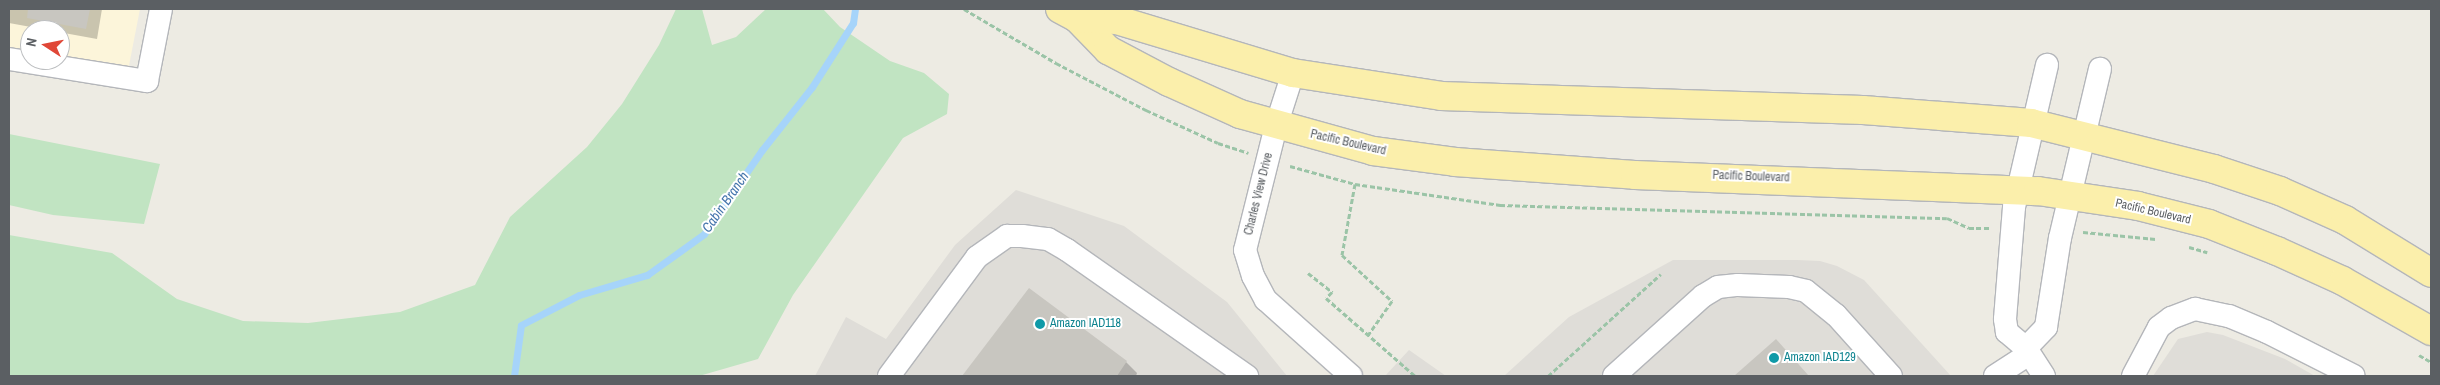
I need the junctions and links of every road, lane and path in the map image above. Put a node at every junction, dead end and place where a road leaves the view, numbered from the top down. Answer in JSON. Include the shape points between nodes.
{"nodes":[{"id":1,"x":161,"y":9,"type":"edge"},
{"id":2,"x":1068,"y":13,"type":"edge"},
{"id":3,"x":9,"y":60,"type":"edge"},
{"id":4,"x":2047,"y":65,"type":"dead end"},
{"id":5,"x":2100,"y":69,"type":"dead end"},
{"id":6,"x":1293,"y":73,"type":"junction"},
{"id":7,"x":2032,"y":123,"type":"junction"},
{"id":8,"x":1276,"y":126,"type":"junction"},
{"id":9,"x":2084,"y":134,"type":"junction"},
{"id":10,"x":1354,"y":184,"type":"dead end"},
{"id":11,"x":2017,"y":190,"type":"junction"},
{"id":12,"x":2070,"y":196,"type":"junction"},
{"id":13,"x":1308,"y":273,"type":"dead end"},
{"id":14,"x":2431,"y":273,"type":"edge"},
{"id":15,"x":1661,"y":274,"type":"dead end"},
{"id":16,"x":2431,"y":331,"type":"edge"},
{"id":17,"x":1368,"y":335,"type":"junction"},
{"id":18,"x":2028,"y":351,"type":"junction"},
{"id":19,"x":890,"y":376,"type":"edge"},
{"id":20,"x":1247,"y":376,"type":"edge"},
{"id":21,"x":1351,"y":376,"type":"edge"},
{"id":22,"x":1415,"y":376,"type":"edge"},
{"id":23,"x":1548,"y":376,"type":"edge"},
{"id":24,"x":1614,"y":376,"type":"edge"},
{"id":25,"x":1891,"y":376,"type":"edge"},
{"id":26,"x":1995,"y":376,"type":"edge"},
{"id":27,"x":2044,"y":376,"type":"edge"},
{"id":28,"x":2133,"y":376,"type":"edge"},
{"id":29,"x":2354,"y":376,"type":"edge"}],
"edges":[{"from":1,"to":3,"type":"street","via":[[147,81]]},
{"from":2,"to":6,"type":"main road","name":"Pacific Boulevard","via":[[1117,20]]},
{"from":2,"to":8,"type":"main road","name":"Pacific Boulevard","via":[[1108,50],[1231,110]]},
{"from":4,"to":7,"type":"street"},
{"from":5,"to":9,"type":"street"},
{"from":6,"to":7,"type":"main road","name":"Pacific Boulevard","via":[[1441,96],[1863,110]]},
{"from":6,"to":8,"type":"street","name":"Charles View Drive"},
{"from":7,"to":9,"type":"main road","name":"Pacific Boulevard"},
{"from":7,"to":11,"type":"street"},
{"from":8,"to":11,"type":"main road","name":"Pacific Boulevard","via":[[1373,151],[1455,162],[1635,175]]},
{"from":8,"to":21,"type":"street","name":"Charles View Drive","via":[[1245,250],[1253,276],[1266,300]]},
{"from":9,"to":12,"type":"street"},
{"from":9,"to":14,"type":"main road","name":"Pacific Boulevard","via":[[2214,169],[2280,191],[2345,220]]},
{"from":10,"to":17,"type":"path","via":[[1342,255],[1392,301]]},
{"from":11,"to":12,"type":"main road","name":"Pacific Boulevard"},
{"from":11,"to":18,"type":"street","via":[[2005,319],[2007,332]]},
{"from":12,"to":16,"type":"main road","name":"Pacific Boulevard","via":[[2138,206],[2209,224],[2343,282]]},
{"from":12,"to":18,"type":"street","via":[[2046,327]]},
{"from":13,"to":17,"type":"path","via":[[1332,292],[1326,298]]},
{"from":15,"to":23,"type":"path"},
{"from":17,"to":22,"type":"path"},
{"from":18,"to":26,"type":"street"},
{"from":18,"to":27,"type":"street"},
{"from":19,"to":20,"type":"street","via":[[978,257],[1007,236],[1048,239],[1067,250]]},
{"from":24,"to":25,"type":"street","via":[[1703,296],[1718,287],[1738,285],[1789,286],[1806,291],[1836,315]]},
{"from":28,"to":29,"type":"street","via":[[2159,328],[2171,318],[2196,309],[2229,316],[2267,332]]}]}
